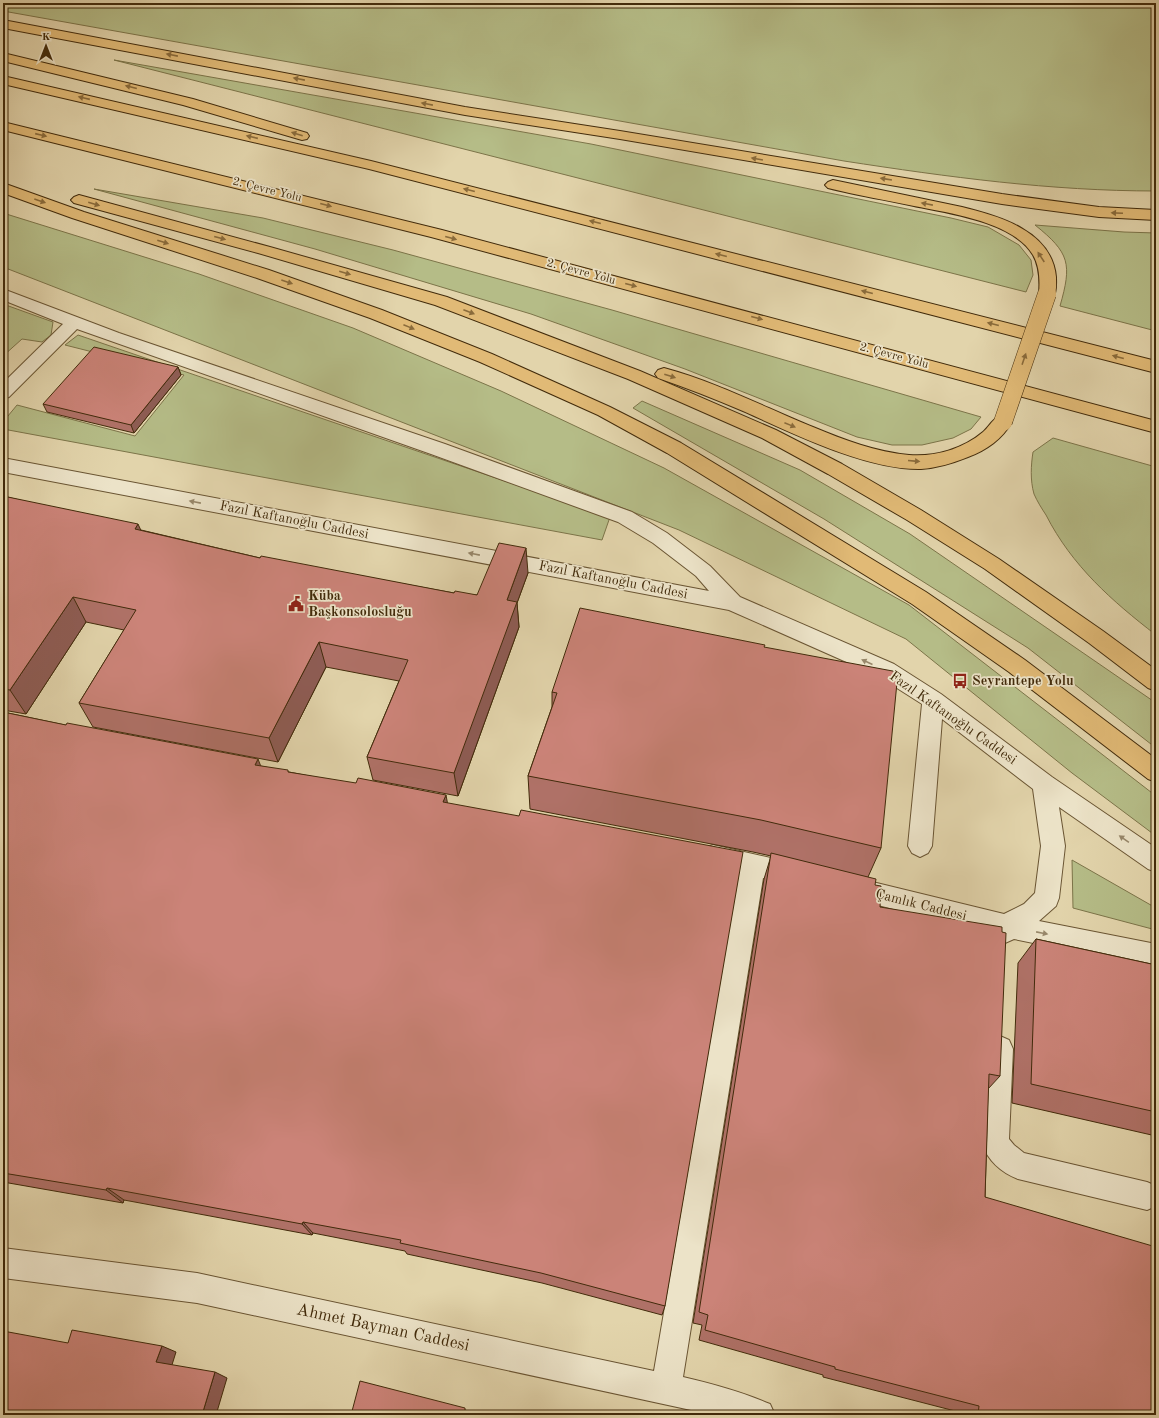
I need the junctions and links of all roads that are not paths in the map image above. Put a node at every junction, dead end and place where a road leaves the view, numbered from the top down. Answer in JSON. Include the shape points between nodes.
{"nodes":[{"id":1,"x":3,"y":24,"type":"edge"},
{"id":2,"x":3,"y":57,"type":"edge"},
{"id":3,"x":3,"y":80,"type":"edge"},
{"id":4,"x":465,"y":111,"type":"junction"},
{"id":5,"x":3,"y":126,"type":"edge"},
{"id":6,"x":32,"y":147,"type":"dead end"},
{"id":7,"x":371,"y":165,"type":"junction"},
{"id":8,"x":193,"y":171,"type":"junction"},
{"id":9,"x":3,"y":177,"type":"edge"},
{"id":10,"x":3,"y":188,"type":"edge"},
{"id":11,"x":952,"y":190,"type":"junction"},
{"id":12,"x":1156,"y":202,"type":"edge"},
{"id":13,"x":1156,"y":215,"type":"edge"},
{"id":14,"x":3,"y":294,"type":"edge"},
{"id":15,"x":75,"y":322,"type":"junction"},
{"id":16,"x":551,"y":343,"type":"junction"},
{"id":17,"x":1156,"y":367,"type":"edge"},
{"id":18,"x":3,"y":393,"type":"edge"},
{"id":19,"x":1156,"y":427,"type":"edge"},
{"id":20,"x":3,"y":465,"type":"edge"},
{"id":21,"x":733,"y":603,"type":"junction"},
{"id":22,"x":1156,"y":682,"type":"edge"},
{"id":23,"x":933,"y":700,"type":"junction"},
{"id":24,"x":1156,"y":772,"type":"edge"},
{"id":25,"x":1044,"y":784,"type":"junction"},
{"id":26,"x":920,"y":846,"type":"dead end"},
{"id":27,"x":690,"y":852,"type":"edge"},
{"id":28,"x":1156,"y":861,"type":"edge"},
{"id":29,"x":753,"y":864,"type":"junction"},
{"id":30,"x":1005,"y":926,"type":"junction"},
{"id":31,"x":1156,"y":956,"type":"edge"},
{"id":32,"x":1004,"y":957,"type":"edge"},
{"id":33,"x":1000,"y":1027,"type":"edge"},
{"id":34,"x":1147,"y":1196,"type":"dead end"},
{"id":35,"x":3,"y":1263,"type":"edge"},
{"id":36,"x":666,"y":1388,"type":"junction"},
{"id":37,"x":759,"y":1415,"type":"edge"}],
"edges":[{"from":4,"to":1,"type":"highway","one_way":true},
{"from":7,"to":2,"type":"highway","one_way":true,"via":[[324,143],[258,122],[181,100]]},
{"from":7,"to":3,"type":"highway","one_way":true},
{"from":11,"to":4,"type":"highway","one_way":true},
{"from":16,"to":4,"type":"highway","one_way":true,"bridge":true,"via":[[606,356],[670,376],[863,453],[921,462],[944,458],[976,446],[991,436],[1003,422],[1047,294],[1049,276],[1044,260],[1032,244],[1014,230],[962,211],[627,147]]},
{"from":5,"to":8,"type":"highway","name":"2. Çevre Yolu","one_way":true},
{"from":6,"to":8,"type":"highway"},
{"from":17,"to":7,"type":"highway","one_way":true},
{"from":8,"to":19,"type":"highway","name":"2. Çevre Yolu","one_way":true,"via":[[699,302]]},
{"from":9,"to":16,"type":"highway","one_way":true,"via":[[441,301]]},
{"from":10,"to":24,"type":"highway","one_way":true,"via":[[78,215],[264,274],[376,314],[486,358],[604,411],[674,448],[919,598],[1017,666]]},
{"from":11,"to":12,"type":"highway","via":[[1082,200]]},
{"from":13,"to":11,"type":"highway","one_way":true,"via":[[1085,210]]},
{"from":14,"to":15,"type":"street"},
{"from":15,"to":18,"type":"street"},
{"from":15,"to":21,"type":"street","via":[[625,517],[660,538],[703,571]]},
{"from":16,"to":22,"type":"highway","via":[[634,375],[755,428],[835,469],[992,564]]},
{"from":21,"to":20,"type":"street","name":"Fazıl Kaftanoğlu Caddesi","one_way":true},
{"from":23,"to":21,"type":"street","name":"Fazıl Kaftanoğlu Caddesi","one_way":true,"via":[[886,670]]},
{"from":23,"to":25,"type":"street","name":"Fazıl Kaftanoğlu Caddesi"},
{"from":23,"to":26,"type":"street"},
{"from":28,"to":25,"type":"street","name":"Fazıl Kaftanoğlu Caddesi","one_way":true},
{"from":25,"to":30,"type":"street","via":[[1053,846],[1047,898],[1033,912]]},
{"from":27,"to":29,"type":"street","name":"Çamlık Caddesi"},
{"from":29,"to":30,"type":"street","name":"Çamlık Caddesi"},
{"from":29,"to":36,"type":"street"},
{"from":30,"to":31,"type":"street","name":"Çamlık Caddesi","one_way":true},
{"from":30,"to":32,"type":"street"},
{"from":33,"to":34,"type":"street","via":[[995,1143],[1004,1155],[1018,1165]]},
{"from":35,"to":36,"type":"street","name":"Ahmet Bayman Caddesi","via":[[197,1288]]},
{"from":36,"to":37,"type":"street","name":"Ahmet Bayman Caddesi","via":[[716,1400]]}]}
